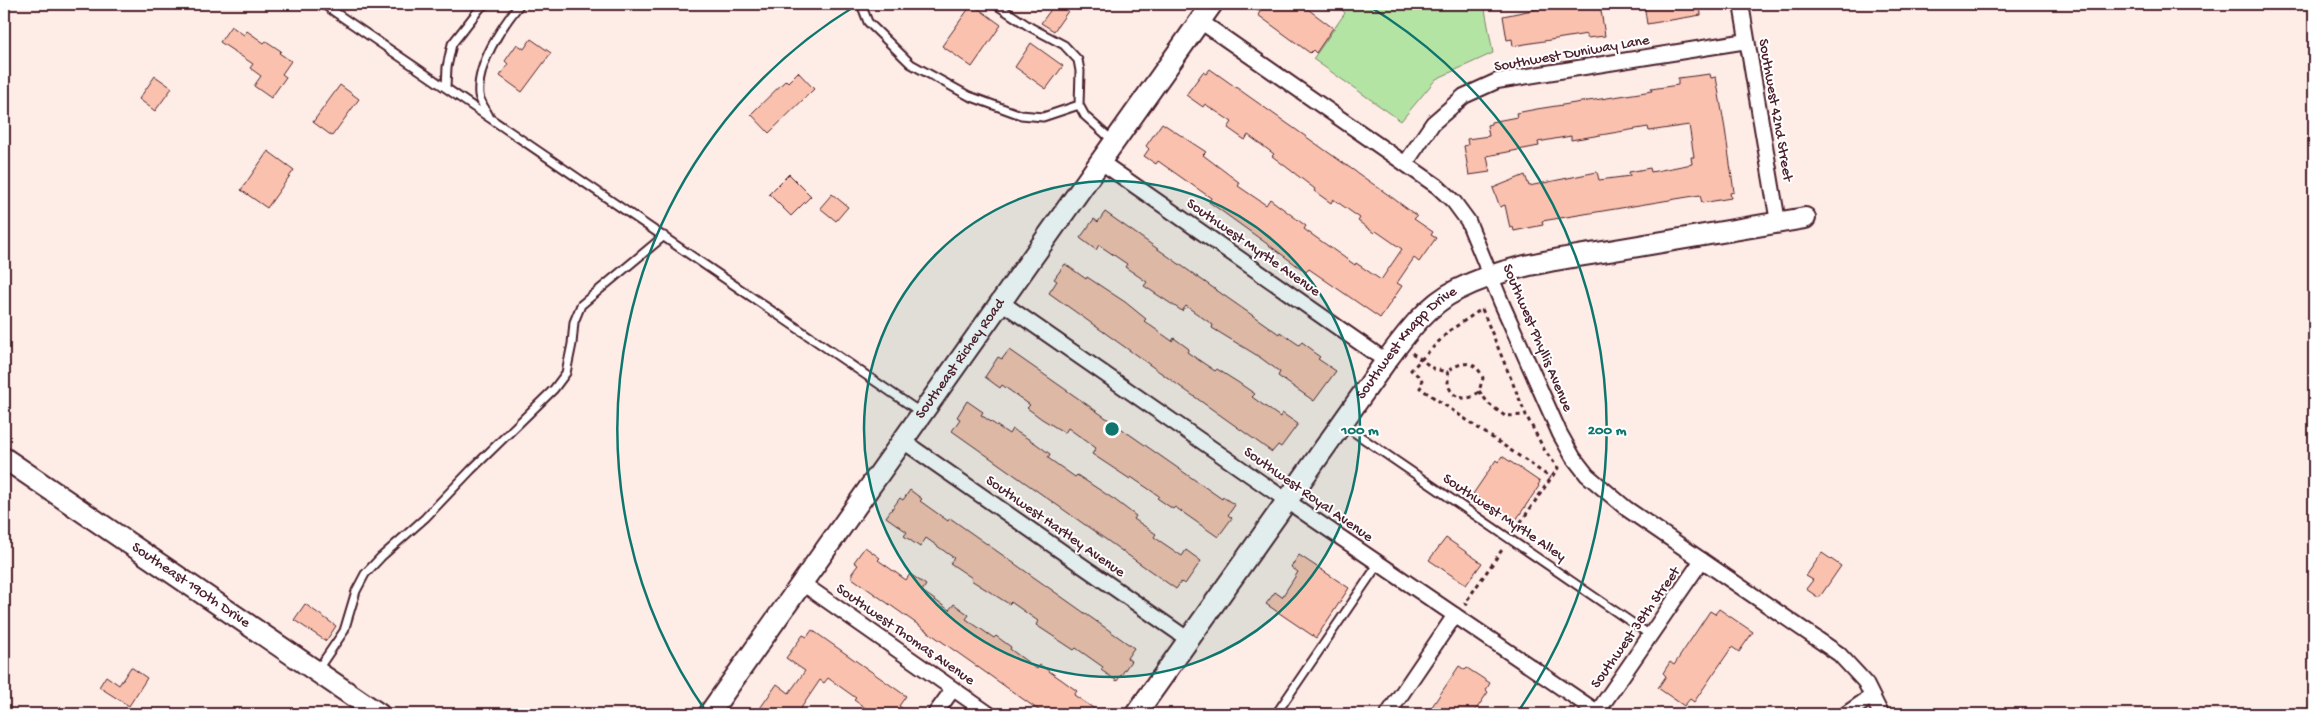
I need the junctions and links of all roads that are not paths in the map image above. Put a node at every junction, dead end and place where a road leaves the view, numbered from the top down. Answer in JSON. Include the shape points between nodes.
{"nodes":[{"id":1,"x":323,"y":4,"type":"edge"},
{"id":2,"x":486,"y":4,"type":"edge"},
{"id":3,"x":520,"y":4,"type":"edge"},
{"id":4,"x":861,"y":4,"type":"edge"},
{"id":5,"x":995,"y":4,"type":"edge"},
{"id":6,"x":1212,"y":4,"type":"edge"},
{"id":7,"x":1741,"y":4,"type":"edge"},
{"id":8,"x":1200,"y":21,"type":"junction"},
{"id":9,"x":1747,"y":42,"type":"junction"},
{"id":10,"x":446,"y":87,"type":"junction"},
{"id":11,"x":1079,"y":105,"type":"junction"},
{"id":12,"x":489,"y":117,"type":"junction"},
{"id":13,"x":1115,"y":142,"type":"junction"},
{"id":14,"x":1101,"y":162,"type":"junction"},
{"id":15,"x":1405,"y":164,"type":"junction"},
{"id":16,"x":1805,"y":218,"type":"dead end"},
{"id":17,"x":1778,"y":222,"type":"junction"},
{"id":18,"x":664,"y":236,"type":"junction"},
{"id":19,"x":1492,"y":276,"type":"junction"},
{"id":20,"x":1002,"y":302,"type":"junction"},
{"id":21,"x":1386,"y":361,"type":"junction"},
{"id":22,"x":923,"y":413,"type":"junction"},
{"id":23,"x":1341,"y":424,"type":"junction"},
{"id":24,"x":903,"y":441,"type":"junction"},
{"id":25,"x":4,"y":458,"type":"edge"},
{"id":26,"x":1287,"y":500,"type":"junction"},
{"id":27,"x":1702,"y":560,"type":"junction"},
{"id":28,"x":1379,"y":563,"type":"junction"},
{"id":29,"x":802,"y":583,"type":"junction"},
{"id":30,"x":1455,"y":615,"type":"junction"},
{"id":31,"x":1650,"y":635,"type":"junction"},
{"id":32,"x":1189,"y":640,"type":"junction"},
{"id":33,"x":316,"y":672,"type":"junction"},
{"id":34,"x":953,"y":689,"type":"junction"},
{"id":35,"x":1872,"y":696,"type":"junction"},
{"id":36,"x":1596,"y":713,"type":"edge"},
{"id":37,"x":379,"y":714,"type":"edge"},
{"id":38,"x":709,"y":714,"type":"edge"},
{"id":39,"x":935,"y":714,"type":"edge"},
{"id":40,"x":989,"y":714,"type":"edge"},
{"id":41,"x":1136,"y":714,"type":"edge"},
{"id":42,"x":1276,"y":714,"type":"edge"},
{"id":43,"x":1388,"y":714,"type":"edge"},
{"id":44,"x":1846,"y":714,"type":"edge"},
{"id":45,"x":1881,"y":714,"type":"edge"}],
"edges":[{"from":1,"to":10,"type":"lane"},
{"from":2,"to":10,"type":"lane","via":[[452,44]]},
{"from":3,"to":12,"type":"lane","via":[[491,47],[482,72],[479,96]]},
{"from":4,"to":11,"type":"lane","via":[[868,22],[911,64],[969,96],[1021,115],[1043,117]]},
{"from":5,"to":11,"type":"lane","via":[[1064,45],[1078,60]]},
{"from":6,"to":8,"type":"main road","name":"Southeast Richey Road"},
{"from":7,"to":9,"type":"street","name":"Southwest 42nd Street"},
{"from":8,"to":13,"type":"main road","name":"Southeast Richey Road"},
{"from":8,"to":15,"type":"street","name":"Southwest Phyllis Avenue"},
{"from":9,"to":15,"type":"street","name":"Southwest Duniway Lane","via":[[1497,81],[1464,96],[1433,124]]},
{"from":9,"to":17,"type":"street","name":"Southwest 42nd Street"},
{"from":10,"to":12,"type":"lane"},
{"from":11,"to":13,"type":"lane","via":[[1085,116]]},
{"from":12,"to":18,"type":"lane"},
{"from":13,"to":14,"type":"main road","name":"Southeast Richey Road"},
{"from":14,"to":20,"type":"main road","name":"Southeast Richey Road"},
{"from":14,"to":21,"type":"street","name":"Southwest Myrtle Avenue"},
{"from":15,"to":19,"type":"street","name":"Southwest Phyllis Avenue","via":[[1454,202],[1468,221]]},
{"from":16,"to":17,"type":"main road","name":"Southwest Knapp Drive"},
{"from":17,"to":19,"type":"main road","name":"Southwest Knapp Drive","via":[[1536,263]]},
{"from":18,"to":22,"type":"lane"},
{"from":18,"to":33,"type":"lane","via":[[581,306],[574,322],[566,373],[554,389],[426,518],[365,574],[356,591],[344,631]]},
{"from":19,"to":21,"type":"main road","name":"Southwest Knapp Drive","via":[[1456,290],[1429,309]]},
{"from":19,"to":27,"type":"street","name":"Southwest Phyllis Avenue","via":[[1573,457],[1604,491]]},
{"from":20,"to":22,"type":"main road","name":"Southeast Richey Road"},
{"from":20,"to":26,"type":"street","name":"Southwest Royal Avenue"},
{"from":21,"to":23,"type":"main road","name":"Southwest Knapp Drive"},
{"from":22,"to":24,"type":"main road","name":"Southeast Richey Road"},
{"from":23,"to":26,"type":"main road","name":"Southwest Knapp Drive"},
{"from":23,"to":31,"type":"lane","name":"Southwest Myrtle Alley"},
{"from":24,"to":29,"type":"main road","name":"Southeast Richey Road"},
{"from":24,"to":32,"type":"street","name":"Southwest Hartley Avenue"},
{"from":25,"to":33,"type":"main road","name":"Southeast 190th Drive"},
{"from":26,"to":28,"type":"street","name":"Southwest Royal Avenue"},
{"from":26,"to":32,"type":"main road","name":"Southwest Knapp Drive"},
{"from":27,"to":31,"type":"street","name":"Southwest 38th Street"},
{"from":27,"to":35,"type":"street","name":"Southwest Phyllis Avenue","via":[[1839,654],[1856,670]]},
{"from":28,"to":30,"type":"street","name":"Southwest Royal Avenue"},
{"from":28,"to":42,"type":"lane"},
{"from":29,"to":34,"type":"street","name":"Southwest Thomas Avenue"},
{"from":29,"to":38,"type":"main road","name":"Southeast Richey Road"},
{"from":30,"to":36,"type":"street","name":"Southwest Royal Avenue"},
{"from":30,"to":43,"type":"street"},
{"from":31,"to":36,"type":"street","name":"Southwest 38th Street"},
{"from":32,"to":41,"type":"main road","name":"Southwest Knapp Drive"},
{"from":33,"to":37,"type":"main road","name":"Southeast 190th Drive"},
{"from":34,"to":39,"type":"street"},
{"from":34,"to":40,"type":"street","name":"Southwest Thomas Avenue"},
{"from":35,"to":44,"type":"street"},
{"from":35,"to":45,"type":"street","name":"Southwest Phyllis Avenue"}]}
